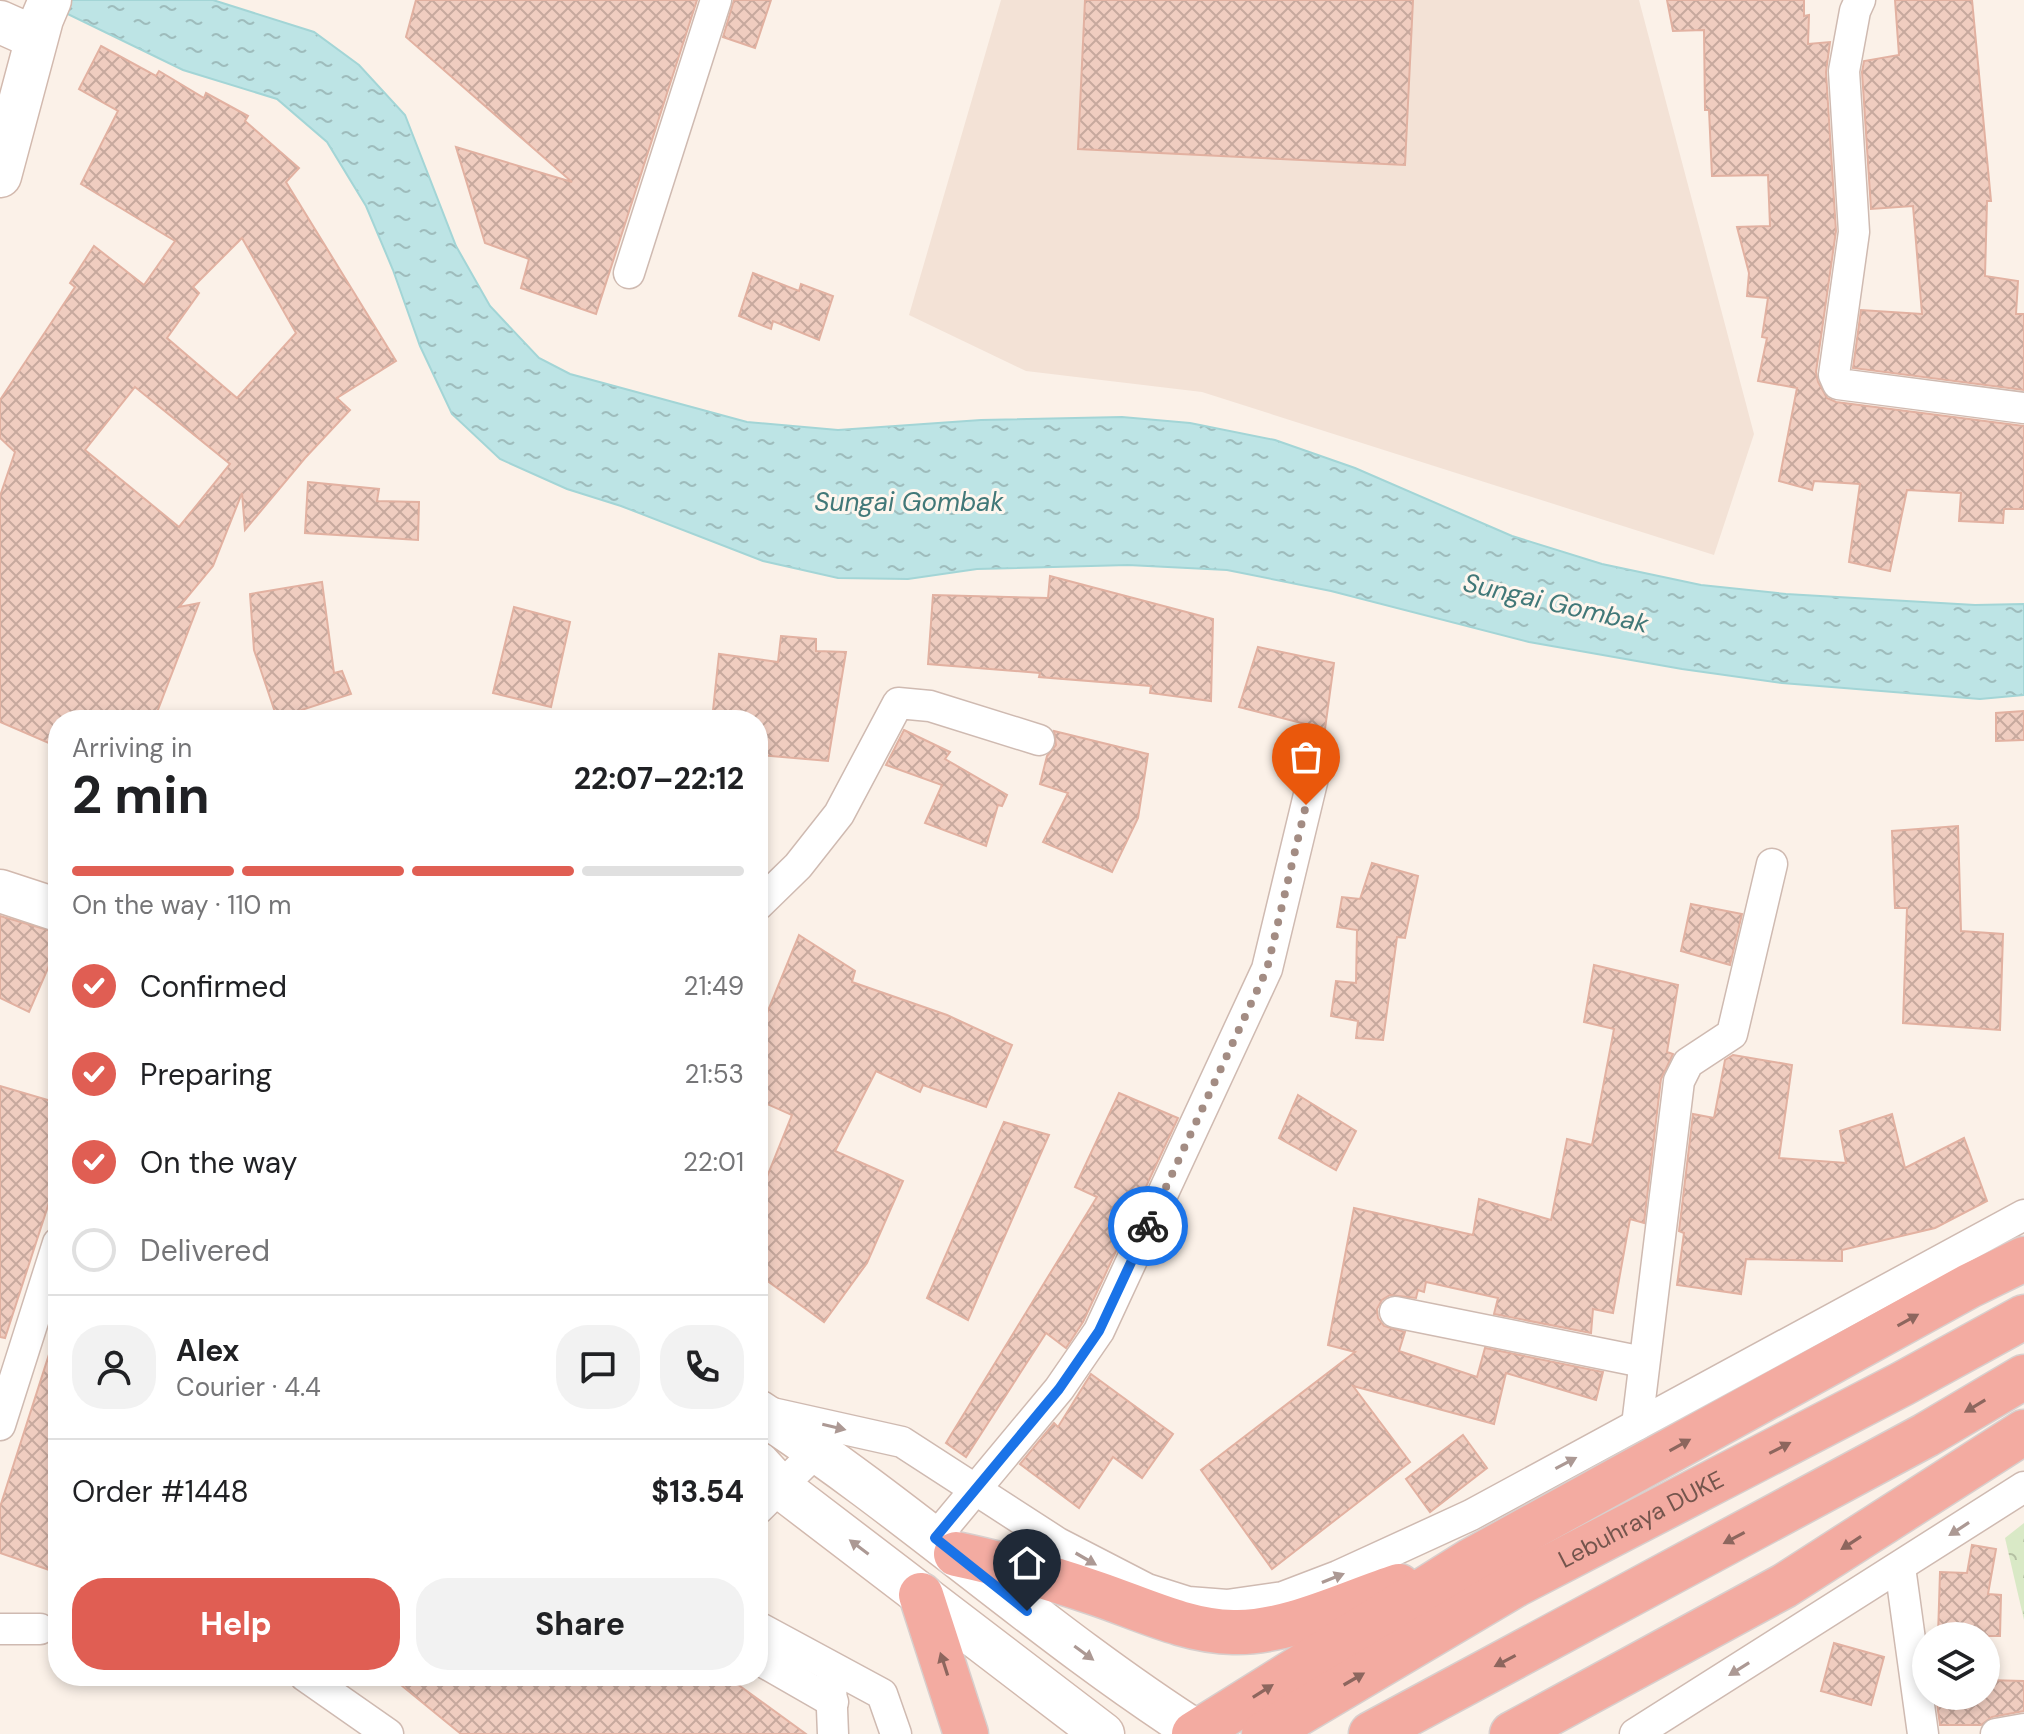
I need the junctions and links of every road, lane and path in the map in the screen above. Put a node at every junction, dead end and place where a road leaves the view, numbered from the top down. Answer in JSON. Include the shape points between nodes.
{"nodes":[{"id":1,"x":716,"y":0,"type":"edge"},
{"id":2,"x":1860,"y":0,"type":"edge"},
{"id":3,"x":32,"y":20,"type":"edge"},
{"id":4,"x":0,"y":176,"type":"edge"},
{"id":5,"x":629,"y":273,"type":"dead end"},
{"id":6,"x":2024,"y":408,"type":"edge"},
{"id":7,"x":1039,"y":740,"type":"dead end"},
{"id":8,"x":1313,"y":778,"type":"dead end"},
{"id":9,"x":1772,"y":864,"type":"dead end"},
{"id":10,"x":0,"y":891,"type":"edge"},
{"id":11,"x":768,"y":895,"type":"edge"},
{"id":12,"x":48,"y":907,"type":"edge"},
{"id":13,"x":2024,"y":1215,"type":"edge"},
{"id":14,"x":2024,"y":1259,"type":"edge"},
{"id":15,"x":48,"y":1274,"type":"edge"},
{"id":16,"x":1395,"y":1312,"type":"dead end"},
{"id":17,"x":2024,"y":1317,"type":"edge"},
{"id":18,"x":1643,"y":1362,"type":"junction"},
{"id":19,"x":2024,"y":1377,"type":"edge"},
{"id":20,"x":768,"y":1412,"type":"edge"},
{"id":21,"x":768,"y":1417,"type":"edge"},
{"id":22,"x":0,"y":1425,"type":"edge"},
{"id":23,"x":1637,"y":1425,"type":"junction"},
{"id":24,"x":2024,"y":1432,"type":"edge"},
{"id":25,"x":818,"y":1450,"type":"junction"},
{"id":26,"x":768,"y":1484,"type":"edge"},
{"id":27,"x":2024,"y":1487,"type":"edge"},
{"id":28,"x":768,"y":1488,"type":"edge"},
{"id":29,"x":976,"y":1489,"type":"junction"},
{"id":30,"x":945,"y":1546,"type":"junction"},
{"id":31,"x":1472,"y":1560,"type":"junction"},
{"id":32,"x":1900,"y":1567,"type":"junction"},
{"id":33,"x":921,"y":1595,"type":"junction"},
{"id":34,"x":0,"y":1629,"type":"edge"},
{"id":35,"x":40,"y":1629,"type":"dead end"},
{"id":36,"x":768,"y":1633,"type":"edge"},
{"id":37,"x":768,"y":1665,"type":"edge"},
{"id":38,"x":830,"y":1667,"type":"junction"},
{"id":39,"x":1602,"y":1685,"type":"junction"},
{"id":40,"x":319,"y":1686,"type":"edge"},
{"id":41,"x":833,"y":1702,"type":"junction"},
{"id":42,"x":2024,"y":1729,"type":"edge"},
{"id":43,"x":1197,"y":1733,"type":"edge"},
{"id":44,"x":388,"y":1734,"type":"edge"},
{"id":45,"x":833,"y":1734,"type":"edge"},
{"id":46,"x":896,"y":1734,"type":"edge"},
{"id":47,"x":966,"y":1734,"type":"edge"},
{"id":48,"x":1103,"y":1734,"type":"edge"},
{"id":49,"x":1264,"y":1734,"type":"edge"},
{"id":50,"x":1371,"y":1734,"type":"edge"},
{"id":51,"x":1512,"y":1734,"type":"edge"},
{"id":52,"x":1554,"y":1734,"type":"edge"},
{"id":53,"x":1635,"y":1734,"type":"edge"},
{"id":54,"x":1923,"y":1734,"type":"edge"},
{"id":55,"x":1996,"y":1734,"type":"edge"}],
"edges":[{"from":1,"to":5,"type":"street"},
{"from":2,"to":6,"type":"street","via":[[1844,71],[1854,232],[1834,375],[1838,384]]},
{"from":3,"to":4,"type":"street"},
{"from":7,"to":11,"type":"street","via":[[930,706],[898,703],[839,814]]},
{"from":8,"to":29,"type":"street","via":[[1267,969],[1099,1331],[1059,1389]]},
{"from":9,"to":18,"type":"street","via":[[1732,1034],[1688,1063],[1679,1081]]},
{"from":10,"to":12,"type":"street"},
{"from":13,"to":23,"type":"street"},
{"from":31,"to":14,"type":"highway","one_way":true},
{"from":15,"to":22,"type":"street"},
{"from":16,"to":18,"type":"street"},
{"from":49,"to":17,"type":"highway","name":"Lebuhraya DUKE","one_way":true,"via":[[1515,1585]]},
{"from":18,"to":23,"type":"street"},
{"from":19,"to":50,"type":"highway","one_way":true},
{"from":20,"to":29,"type":"street","one_way":true,"via":[[902,1442]]},
{"from":21,"to":25,"type":"street"},
{"from":29,"to":23,"type":"street","one_way":true,"via":[[1058,1543],[1147,1589],[1188,1602],[1227,1605],[1283,1597],[1338,1576],[1471,1515]]},
{"from":24,"to":39,"type":"highway","one_way":true,"via":[[1784,1586]]},
{"from":25,"to":26,"type":"street"},
{"from":25,"to":30,"type":"street"},
{"from":27,"to":32,"type":"street","one_way":true},
{"from":33,"to":28,"type":"street","one_way":true},
{"from":29,"to":30,"type":"street"},
{"from":30,"to":31,"type":"highway","via":[[1192,1626],[1233,1632],[1309,1618]]},
{"from":30,"to":43,"type":"street","one_way":true,"via":[[1051,1630]]},
{"from":43,"to":31,"type":"highway","one_way":true},
{"from":32,"to":53,"type":"street","one_way":true},
{"from":32,"to":54,"type":"street"},
{"from":47,"to":33,"type":"highway","one_way":true},
{"from":33,"to":48,"type":"street"},
{"from":34,"to":35,"type":"street"},
{"from":36,"to":38,"type":"street"},
{"from":37,"to":41,"type":"street"},
{"from":38,"to":41,"type":"street"},
{"from":38,"to":46,"type":"street","via":[[882,1694]]},
{"from":39,"to":51,"type":"highway"},
{"from":39,"to":52,"type":"highway"},
{"from":40,"to":44,"type":"street"},
{"from":41,"to":45,"type":"street"},
{"from":42,"to":55,"type":"street"}]}
